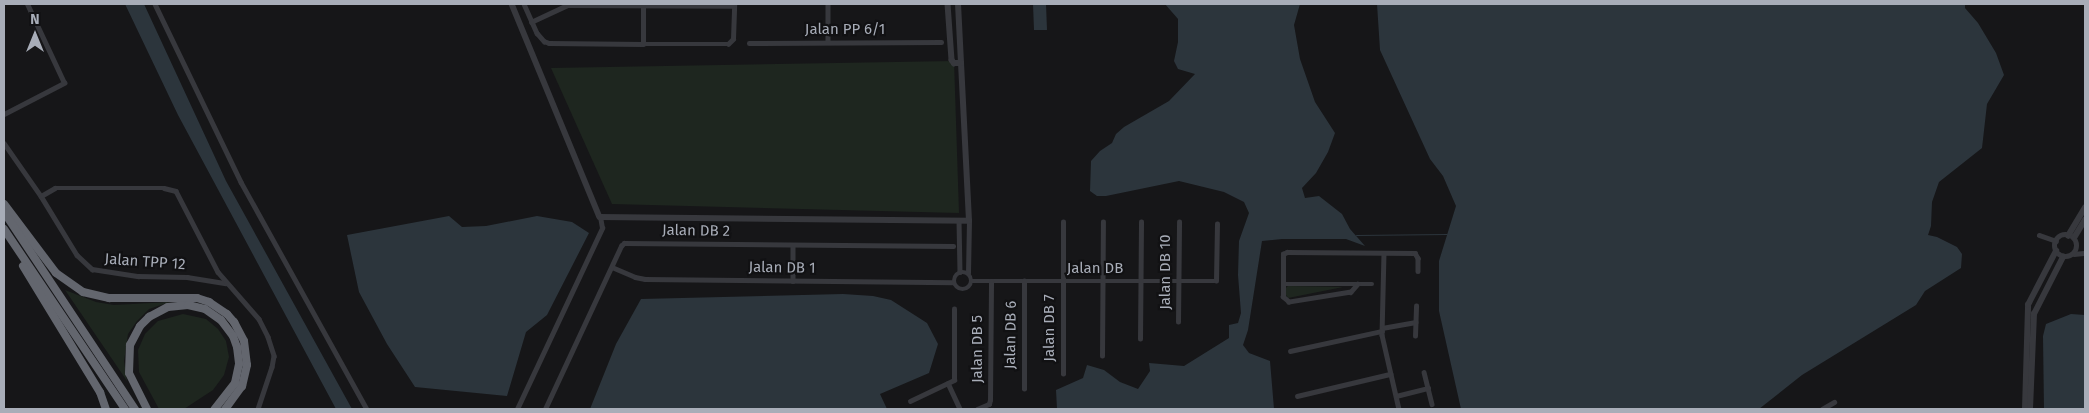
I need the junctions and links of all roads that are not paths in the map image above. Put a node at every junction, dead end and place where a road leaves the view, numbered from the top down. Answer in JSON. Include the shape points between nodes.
{"nodes":[{"id":1,"x":27,"y":4,"type":"edge"},
{"id":2,"x":155,"y":4,"type":"edge"},
{"id":3,"x":512,"y":4,"type":"edge"},
{"id":4,"x":524,"y":4,"type":"edge"},
{"id":5,"x":828,"y":4,"type":"edge"},
{"id":6,"x":948,"y":4,"type":"edge"},
{"id":7,"x":958,"y":4,"type":"edge"},
{"id":8,"x":643,"y":5,"type":"edge"},
{"id":9,"x":734,"y":5,"type":"edge"},
{"id":10,"x":531,"y":22,"type":"junction"},
{"id":11,"x":828,"y":42,"type":"junction"},
{"id":12,"x":941,"y":42,"type":"dead end"},
{"id":13,"x":749,"y":43,"type":"dead end"},
{"id":14,"x":643,"y":44,"type":"junction"},
{"id":15,"x":961,"y":63,"type":"junction"},
{"id":16,"x":4,"y":114,"type":"edge"},
{"id":17,"x":4,"y":143,"type":"edge"},
{"id":18,"x":41,"y":196,"type":"junction"},
{"id":19,"x":4,"y":204,"type":"edge"},
{"id":20,"x":2085,"y":208,"type":"edge"},
{"id":21,"x":4,"y":212,"type":"edge"},
{"id":22,"x":600,"y":217,"type":"junction"},
{"id":23,"x":959,"y":220,"type":"junction"},
{"id":24,"x":969,"y":220,"type":"junction"},
{"id":25,"x":2085,"y":220,"type":"edge"},
{"id":26,"x":1063,"y":222,"type":"dead end"},
{"id":27,"x":1103,"y":222,"type":"dead end"},
{"id":28,"x":1141,"y":222,"type":"dead end"},
{"id":29,"x":1179,"y":222,"type":"dead end"},
{"id":30,"x":1217,"y":224,"type":"dead end"},
{"id":31,"x":4,"y":229,"type":"edge"},
{"id":32,"x":2039,"y":235,"type":"dead end"},
{"id":33,"x":4,"y":236,"type":"edge"},
{"id":34,"x":2071,"y":237,"type":"junction"},
{"id":35,"x":2056,"y":241,"type":"junction"},
{"id":36,"x":793,"y":245,"type":"junction"},
{"id":37,"x":953,"y":246,"type":"dead end"},
{"id":38,"x":2056,"y":251,"type":"junction"},
{"id":39,"x":1384,"y":253,"type":"junction"},
{"id":40,"x":2064,"y":257,"type":"junction"},
{"id":41,"x":612,"y":267,"type":"junction"},
{"id":42,"x":1418,"y":271,"type":"dead end"},
{"id":43,"x":960,"y":272,"type":"junction"},
{"id":44,"x":968,"y":273,"type":"junction"},
{"id":45,"x":793,"y":280,"type":"junction"},
{"id":46,"x":1063,"y":281,"type":"junction"},
{"id":47,"x":953,"y":282,"type":"junction"},
{"id":48,"x":972,"y":282,"type":"junction"},
{"id":49,"x":991,"y":282,"type":"junction"},
{"id":50,"x":1024,"y":282,"type":"junction"},
{"id":51,"x":1102,"y":282,"type":"junction"},
{"id":52,"x":1140,"y":282,"type":"junction"},
{"id":53,"x":1179,"y":282,"type":"junction"},
{"id":54,"x":226,"y":283,"type":"junction"},
{"id":55,"x":1283,"y":284,"type":"junction"},
{"id":56,"x":1358,"y":284,"type":"junction"},
{"id":57,"x":1372,"y":284,"type":"dead end"},
{"id":58,"x":1416,"y":306,"type":"dead end"},
{"id":59,"x":954,"y":309,"type":"dead end"},
{"id":60,"x":1178,"y":322,"type":"dead end"},
{"id":61,"x":1415,"y":322,"type":"junction"},
{"id":62,"x":1382,"y":329,"type":"junction"},
{"id":63,"x":1415,"y":336,"type":"dead end"},
{"id":64,"x":1140,"y":339,"type":"dead end"},
{"id":65,"x":1290,"y":351,"type":"dead end"},
{"id":66,"x":1102,"y":356,"type":"dead end"},
{"id":67,"x":1424,"y":372,"type":"dead end"},
{"id":68,"x":1063,"y":374,"type":"dead end"},
{"id":69,"x":1390,"y":374,"type":"junction"},
{"id":70,"x":948,"y":384,"type":"junction"},
{"id":71,"x":1428,"y":388,"type":"junction"},
{"id":72,"x":1024,"y":389,"type":"dead end"},
{"id":73,"x":1297,"y":396,"type":"dead end"},
{"id":74,"x":1396,"y":396,"type":"junction"},
{"id":75,"x":910,"y":401,"type":"dead end"},
{"id":76,"x":1834,"y":402,"type":"dead end"},
{"id":77,"x":1432,"y":404,"type":"dead end"},
{"id":78,"x":106,"y":409,"type":"edge"},
{"id":79,"x":124,"y":409,"type":"edge"},
{"id":80,"x":135,"y":409,"type":"edge"},
{"id":81,"x":147,"y":409,"type":"edge"},
{"id":82,"x":215,"y":409,"type":"edge"},
{"id":83,"x":225,"y":409,"type":"edge"},
{"id":84,"x":258,"y":409,"type":"edge"},
{"id":85,"x":367,"y":409,"type":"edge"},
{"id":86,"x":517,"y":409,"type":"edge"},
{"id":87,"x":545,"y":409,"type":"edge"},
{"id":88,"x":960,"y":409,"type":"edge"},
{"id":89,"x":977,"y":409,"type":"edge"},
{"id":90,"x":1399,"y":409,"type":"edge"},
{"id":91,"x":1822,"y":409,"type":"edge"},
{"id":92,"x":2025,"y":409,"type":"edge"},
{"id":93,"x":2030,"y":409,"type":"edge"}],
"edges":[{"from":1,"to":16,"type":"street","via":[[64,83]]},
{"from":2,"to":85,"type":"street","via":[[241,182]]},
{"from":3,"to":22,"type":"street"},
{"from":4,"to":10,"type":"street"},
{"from":5,"to":11,"type":"street"},
{"from":6,"to":15,"type":"street","via":[[952,60]]},
{"from":7,"to":15,"type":"street"},
{"from":8,"to":9,"type":"street"},
{"from":8,"to":10,"type":"street","via":[[567,6]]},
{"from":8,"to":14,"type":"street"},
{"from":9,"to":14,"type":"street","via":[[733,39],[728,44]]},
{"from":10,"to":14,"type":"street","via":[[540,38],[549,43]]},
{"from":11,"to":12,"type":"street","name":"Jalan PP 6/1"},
{"from":11,"to":13,"type":"street","name":"Jalan PP 6/1"},
{"from":15,"to":24,"type":"street"},
{"from":17,"to":18,"type":"street","name":"Jalan TPP 12"},
{"from":18,"to":54,"type":"street","name":"Jalan TPP 12","via":[[78,255],[92,269]]},
{"from":18,"to":54,"type":"street","via":[[55,188],[164,188],[176,191]]},
{"from":19,"to":83,"type":"highway","via":[[56,273],[83,292],[116,299],[197,298],[217,306],[226,314],[240,332],[247,359],[242,386]]},
{"from":20,"to":34,"type":"street"},
{"from":21,"to":80,"type":"highway"},
{"from":22,"to":23,"type":"street"},
{"from":22,"to":86,"type":"street","via":[[602,228]]},
{"from":23,"to":24,"type":"street"},
{"from":23,"to":43,"type":"street"},
{"from":24,"to":44,"type":"street"},
{"from":25,"to":34,"type":"street"},
{"from":26,"to":46,"type":"street","name":"Jalan DB 7"},
{"from":27,"to":51,"type":"street"},
{"from":28,"to":52,"type":"street"},
{"from":29,"to":53,"type":"street","name":"Jalan DB 10"},
{"from":30,"to":53,"type":"street","name":"Jalan DB","via":[[1217,280]]},
{"from":31,"to":79,"type":"highway"},
{"from":32,"to":35,"type":"street"},
{"from":33,"to":78,"type":"highway","via":[[74,347]]},
{"from":34,"to":35,"type":"street","via":[[2062,236]]},
{"from":34,"to":40,"type":"street","via":[[2076,251]]},
{"from":35,"to":38,"type":"street"},
{"from":36,"to":37,"type":"street","name":"Jalan DB 2"},
{"from":36,"to":41,"type":"street","name":"Jalan DB 2","via":[[629,242],[620,246]]},
{"from":36,"to":45,"type":"street"},
{"from":38,"to":40,"type":"street"},
{"from":38,"to":92,"type":"street","via":[[2026,311]]},
{"from":39,"to":42,"type":"street","via":[[1415,253],[1418,255]]},
{"from":39,"to":55,"type":"street","via":[[1284,253]]},
{"from":39,"to":62,"type":"street"},
{"from":40,"to":93,"type":"street","via":[[2039,303],[2033,322]]},
{"from":41,"to":45,"type":"street","name":"Jalan DB 1","via":[[639,278]]},
{"from":41,"to":87,"type":"street","name":"Jalan DB 2"},
{"from":43,"to":44,"type":"street"},
{"from":43,"to":47,"type":"street"},
{"from":44,"to":48,"type":"street"},
{"from":45,"to":47,"type":"street","name":"Jalan DB 1"},
{"from":46,"to":50,"type":"street","name":"Jalan DB"},
{"from":46,"to":51,"type":"street","name":"Jalan DB"},
{"from":46,"to":68,"type":"street","name":"Jalan DB 7"},
{"from":47,"to":48,"type":"street","via":[[965,290]]},
{"from":48,"to":49,"type":"street","name":"Jalan DB"},
{"from":49,"to":50,"type":"street","name":"Jalan DB"},
{"from":49,"to":89,"type":"street","name":"Jalan DB 5","via":[[990,400],[989,404]]},
{"from":50,"to":72,"type":"street","name":"Jalan DB 6"},
{"from":51,"to":52,"type":"street","name":"Jalan DB"},
{"from":51,"to":66,"type":"street"},
{"from":52,"to":53,"type":"street","name":"Jalan DB"},
{"from":52,"to":64,"type":"street"},
{"from":53,"to":60,"type":"street","name":"Jalan DB 10"},
{"from":54,"to":84,"type":"street","via":[[259,319],[274,356]]},
{"from":55,"to":56,"type":"street"},
{"from":55,"to":56,"type":"street","via":[[1283,298],[1290,302],[1351,292]]},
{"from":56,"to":57,"type":"street"},
{"from":58,"to":61,"type":"street"},
{"from":59,"to":70,"type":"street","via":[[954,377]]},
{"from":61,"to":62,"type":"street"},
{"from":61,"to":63,"type":"street"},
{"from":62,"to":65,"type":"street"},
{"from":62,"to":69,"type":"street"},
{"from":67,"to":71,"type":"street"},
{"from":69,"to":73,"type":"street"},
{"from":69,"to":74,"type":"street"},
{"from":70,"to":75,"type":"street"},
{"from":70,"to":88,"type":"street"},
{"from":71,"to":74,"type":"street"},
{"from":71,"to":77,"type":"street"},
{"from":74,"to":90,"type":"street"},
{"from":76,"to":91,"type":"street"},
{"from":81,"to":82,"type":"highway","via":[[129,373],[130,345],[149,317],[168,307],[188,305],[205,309],[221,320],[237,346],[239,364],[235,383]]}]}
